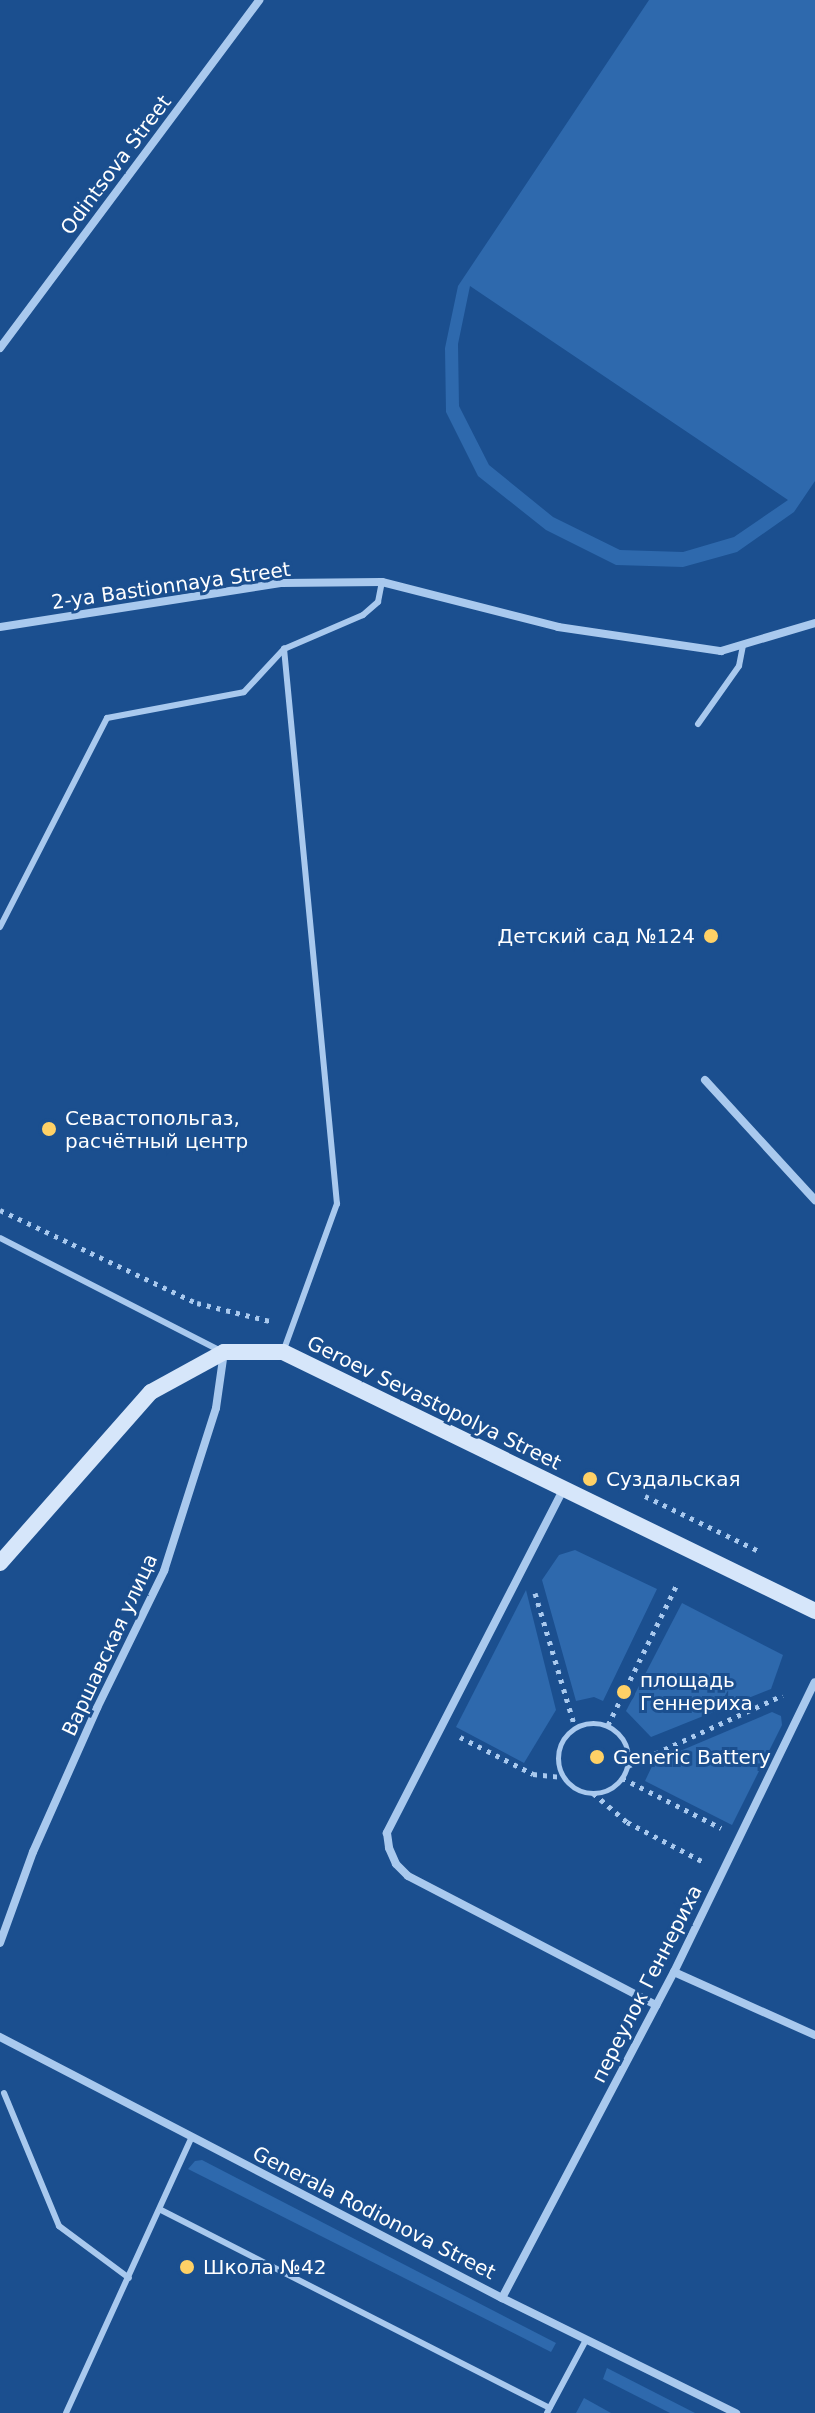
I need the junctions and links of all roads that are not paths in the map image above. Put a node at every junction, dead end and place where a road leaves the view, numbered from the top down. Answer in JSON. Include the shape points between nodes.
{"nodes":[{"id":1,"x":259,"y":0,"type":"edge"},
{"id":2,"x":0,"y":348,"type":"edge"},
{"id":3,"x":382,"y":582,"type":"junction"},
{"id":4,"x":815,"y":623,"type":"edge"},
{"id":5,"x":0,"y":627,"type":"edge"},
{"id":6,"x":743,"y":645,"type":"junction"},
{"id":7,"x":284,"y":649,"type":"junction"},
{"id":8,"x":698,"y":724,"type":"dead end"},
{"id":9,"x":0,"y":927,"type":"edge"},
{"id":10,"x":705,"y":1080,"type":"dead end"},
{"id":11,"x":815,"y":1200,"type":"edge"},
{"id":12,"x":0,"y":1238,"type":"edge"},
{"id":13,"x":224,"y":1352,"type":"junction"},
{"id":14,"x":283,"y":1352,"type":"junction"},
{"id":15,"x":564,"y":1488,"type":"junction"},
{"id":16,"x":0,"y":1563,"type":"edge"},
{"id":17,"x":815,"y":1611,"type":"edge"},
{"id":18,"x":815,"y":1682,"type":"edge"},
{"id":19,"x":0,"y":1943,"type":"edge"},
{"id":20,"x":674,"y":1972,"type":"junction"},
{"id":21,"x":656,"y":2005,"type":"junction"},
{"id":22,"x":815,"y":2035,"type":"edge"},
{"id":23,"x":0,"y":2037,"type":"edge"},
{"id":24,"x":4,"y":2093,"type":"dead end"},
{"id":25,"x":192,"y":2137,"type":"junction"},
{"id":26,"x":161,"y":2210,"type":"junction"},
{"id":27,"x":129,"y":2278,"type":"junction"},
{"id":28,"x":502,"y":2298,"type":"junction"},
{"id":29,"x":586,"y":2340,"type":"junction"},
{"id":30,"x":549,"y":2410,"type":"edge"},
{"id":31,"x":66,"y":2413,"type":"edge"},
{"id":32,"x":736,"y":2413,"type":"edge"}],
"edges":[{"from":1,"to":2,"type":"street","name":"Odintsova Street"},
{"from":3,"to":5,"type":"street","name":"2-ya Bastionnaya Street","via":[[281,583]]},
{"from":3,"to":6,"type":"street","name":"2-ya Bastionnaya Street","via":[[558,627],[721,651]]},
{"from":3,"to":7,"type":"lane","via":[[378,602],[363,615]]},
{"from":4,"to":6,"type":"street","name":"2-ya Bastionnaya Street"},
{"from":6,"to":8,"type":"lane","via":[[739,666]]},
{"from":7,"to":9,"type":"lane","via":[[244,692],[107,718]]},
{"from":7,"to":14,"type":"lane","via":[[337,1204]]},
{"from":10,"to":11,"type":"street"},
{"from":12,"to":13,"type":"lane"},
{"from":13,"to":14,"type":"main road","name":"Geroev Sevastopolya Street"},
{"from":13,"to":16,"type":"main road","name":"Geroev Sevastopolya Street","via":[[151,1392]]},
{"from":13,"to":19,"type":"street","name":"Варшавская улица","via":[[216,1408],[164,1571],[46,1823]]},
{"from":14,"to":15,"type":"main road","name":"Geroev Sevastopolya Street"},
{"from":15,"to":17,"type":"main road","name":"Geroev Sevastopolya Street"},
{"from":15,"to":21,"type":"street","via":[[387,1833],[389,1848],[408,1876]]},
{"from":18,"to":20,"type":"street","name":"переулок Геннериха"},
{"from":20,"to":21,"type":"street","name":"переулок Геннериха"},
{"from":20,"to":22,"type":"street"},
{"from":21,"to":28,"type":"street","name":"переулок Геннериха"},
{"from":23,"to":25,"type":"street","name":"Generala Rodionova Street"},
{"from":24,"to":27,"type":"lane","via":[[59,2226]]},
{"from":25,"to":26,"type":"lane"},
{"from":25,"to":28,"type":"street","name":"Generala Rodionova Street"},
{"from":26,"to":27,"type":"lane"},
{"from":26,"to":30,"type":"lane"},
{"from":27,"to":31,"type":"lane"},
{"from":28,"to":29,"type":"street","name":"Generala Rodionova Street"},
{"from":29,"to":30,"type":"lane"},
{"from":29,"to":32,"type":"street","name":"Generala Rodionova Street"}]}
